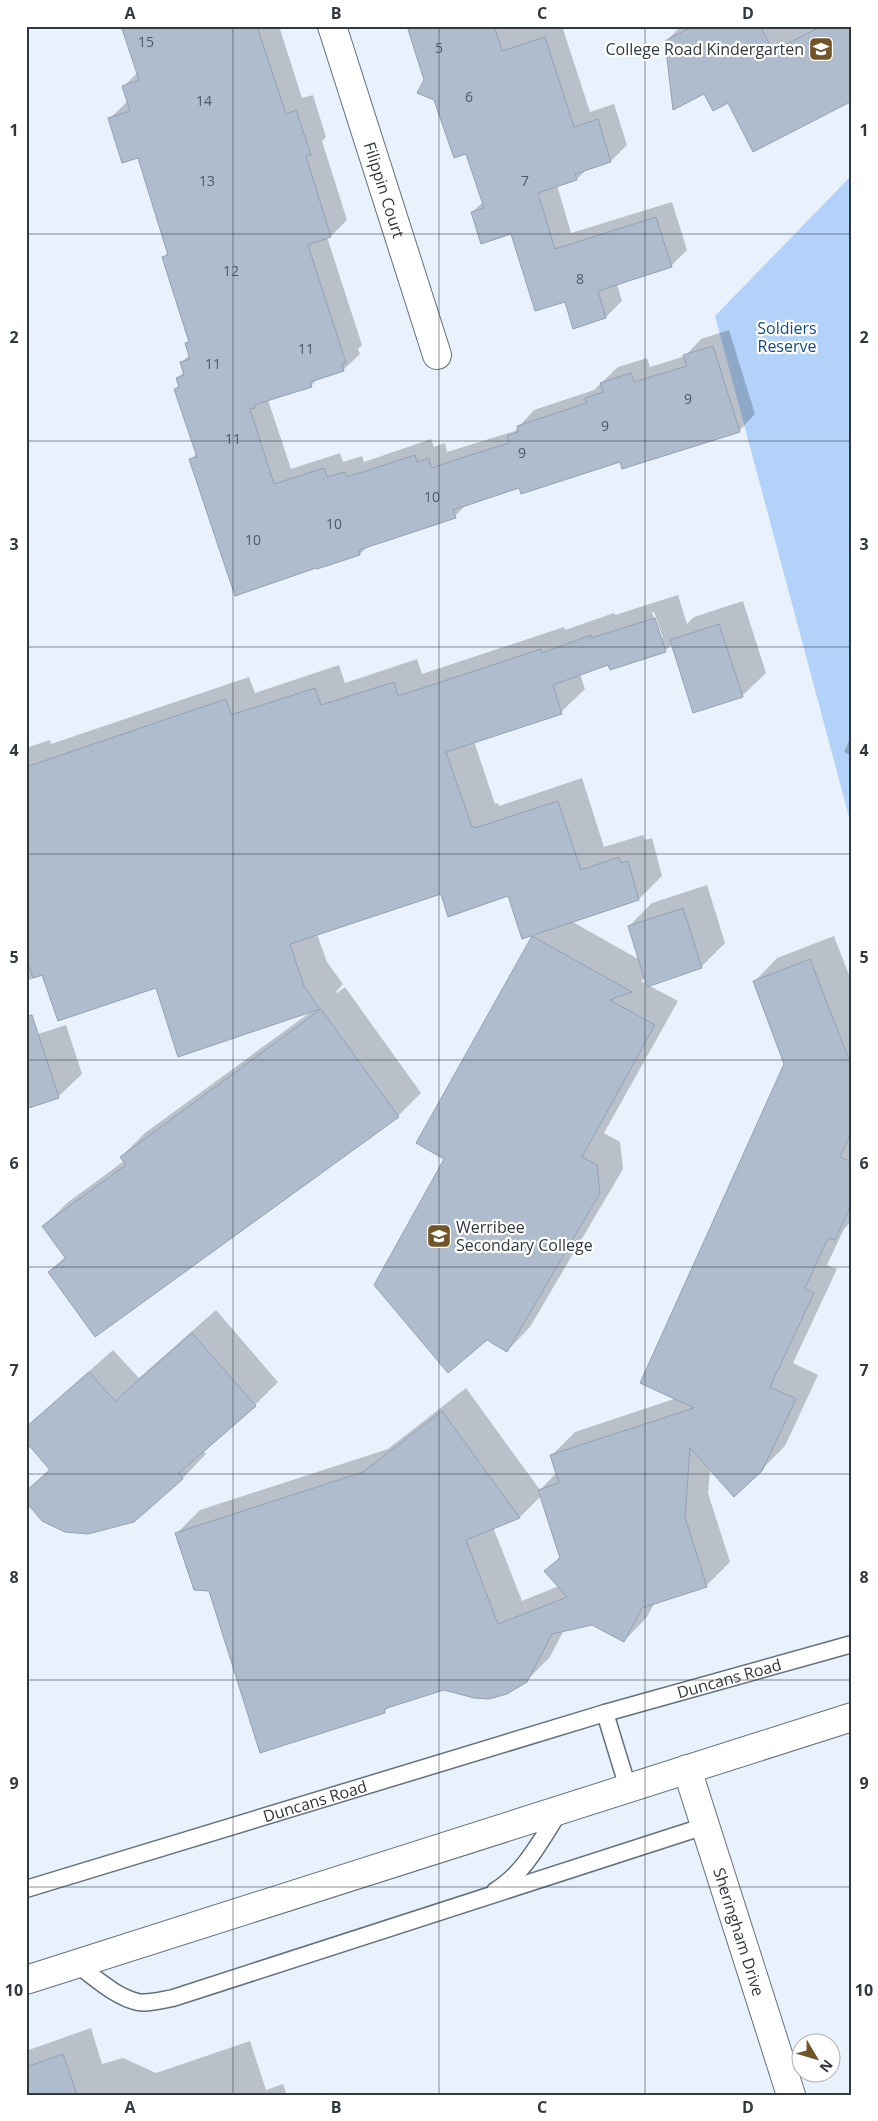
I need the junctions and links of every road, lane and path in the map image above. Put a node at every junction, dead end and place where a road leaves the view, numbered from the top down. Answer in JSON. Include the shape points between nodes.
{"nodes":[{"id":1,"x":332,"y":26,"type":"edge"},
{"id":2,"x":437,"y":355,"type":"dead end"},
{"id":3,"x":852,"y":1644,"type":"edge"},
{"id":4,"x":605,"y":1713,"type":"junction"},
{"id":5,"x":852,"y":1717,"type":"edge"},
{"id":6,"x":688,"y":1769,"type":"junction"},
{"id":7,"x":628,"y":1788,"type":"junction"},
{"id":8,"x":560,"y":1810,"type":"junction"},
{"id":9,"x":705,"y":1826,"type":"junction"},
{"id":10,"x":26,"y":1889,"type":"edge"},
{"id":11,"x":481,"y":1899,"type":"junction"},
{"id":12,"x":76,"y":1964,"type":"junction"},
{"id":13,"x":26,"y":1980,"type":"edge"},
{"id":14,"x":790,"y":2095,"type":"edge"}],
"edges":[{"from":1,"to":2,"type":"main road","name":"Filippin Court"},
{"from":3,"to":4,"type":"lane","name":"Duncans Road"},
{"from":4,"to":7,"type":"lane"},
{"from":4,"to":10,"type":"lane","name":"Duncans Road"},
{"from":5,"to":6,"type":"main road"},
{"from":6,"to":7,"type":"main road"},
{"from":6,"to":9,"type":"main road","name":"Sheringham Drive"},
{"from":7,"to":8,"type":"main road"},
{"from":8,"to":11,"type":"lane","via":[[524,1865],[499,1888]]},
{"from":8,"to":12,"type":"main road"},
{"from":9,"to":11,"type":"lane"},
{"from":9,"to":14,"type":"main road","name":"Sheringham Drive"},
{"from":11,"to":12,"type":"lane","via":[[154,2002],[138,2002],[120,1995]]},
{"from":12,"to":13,"type":"main road"}]}
